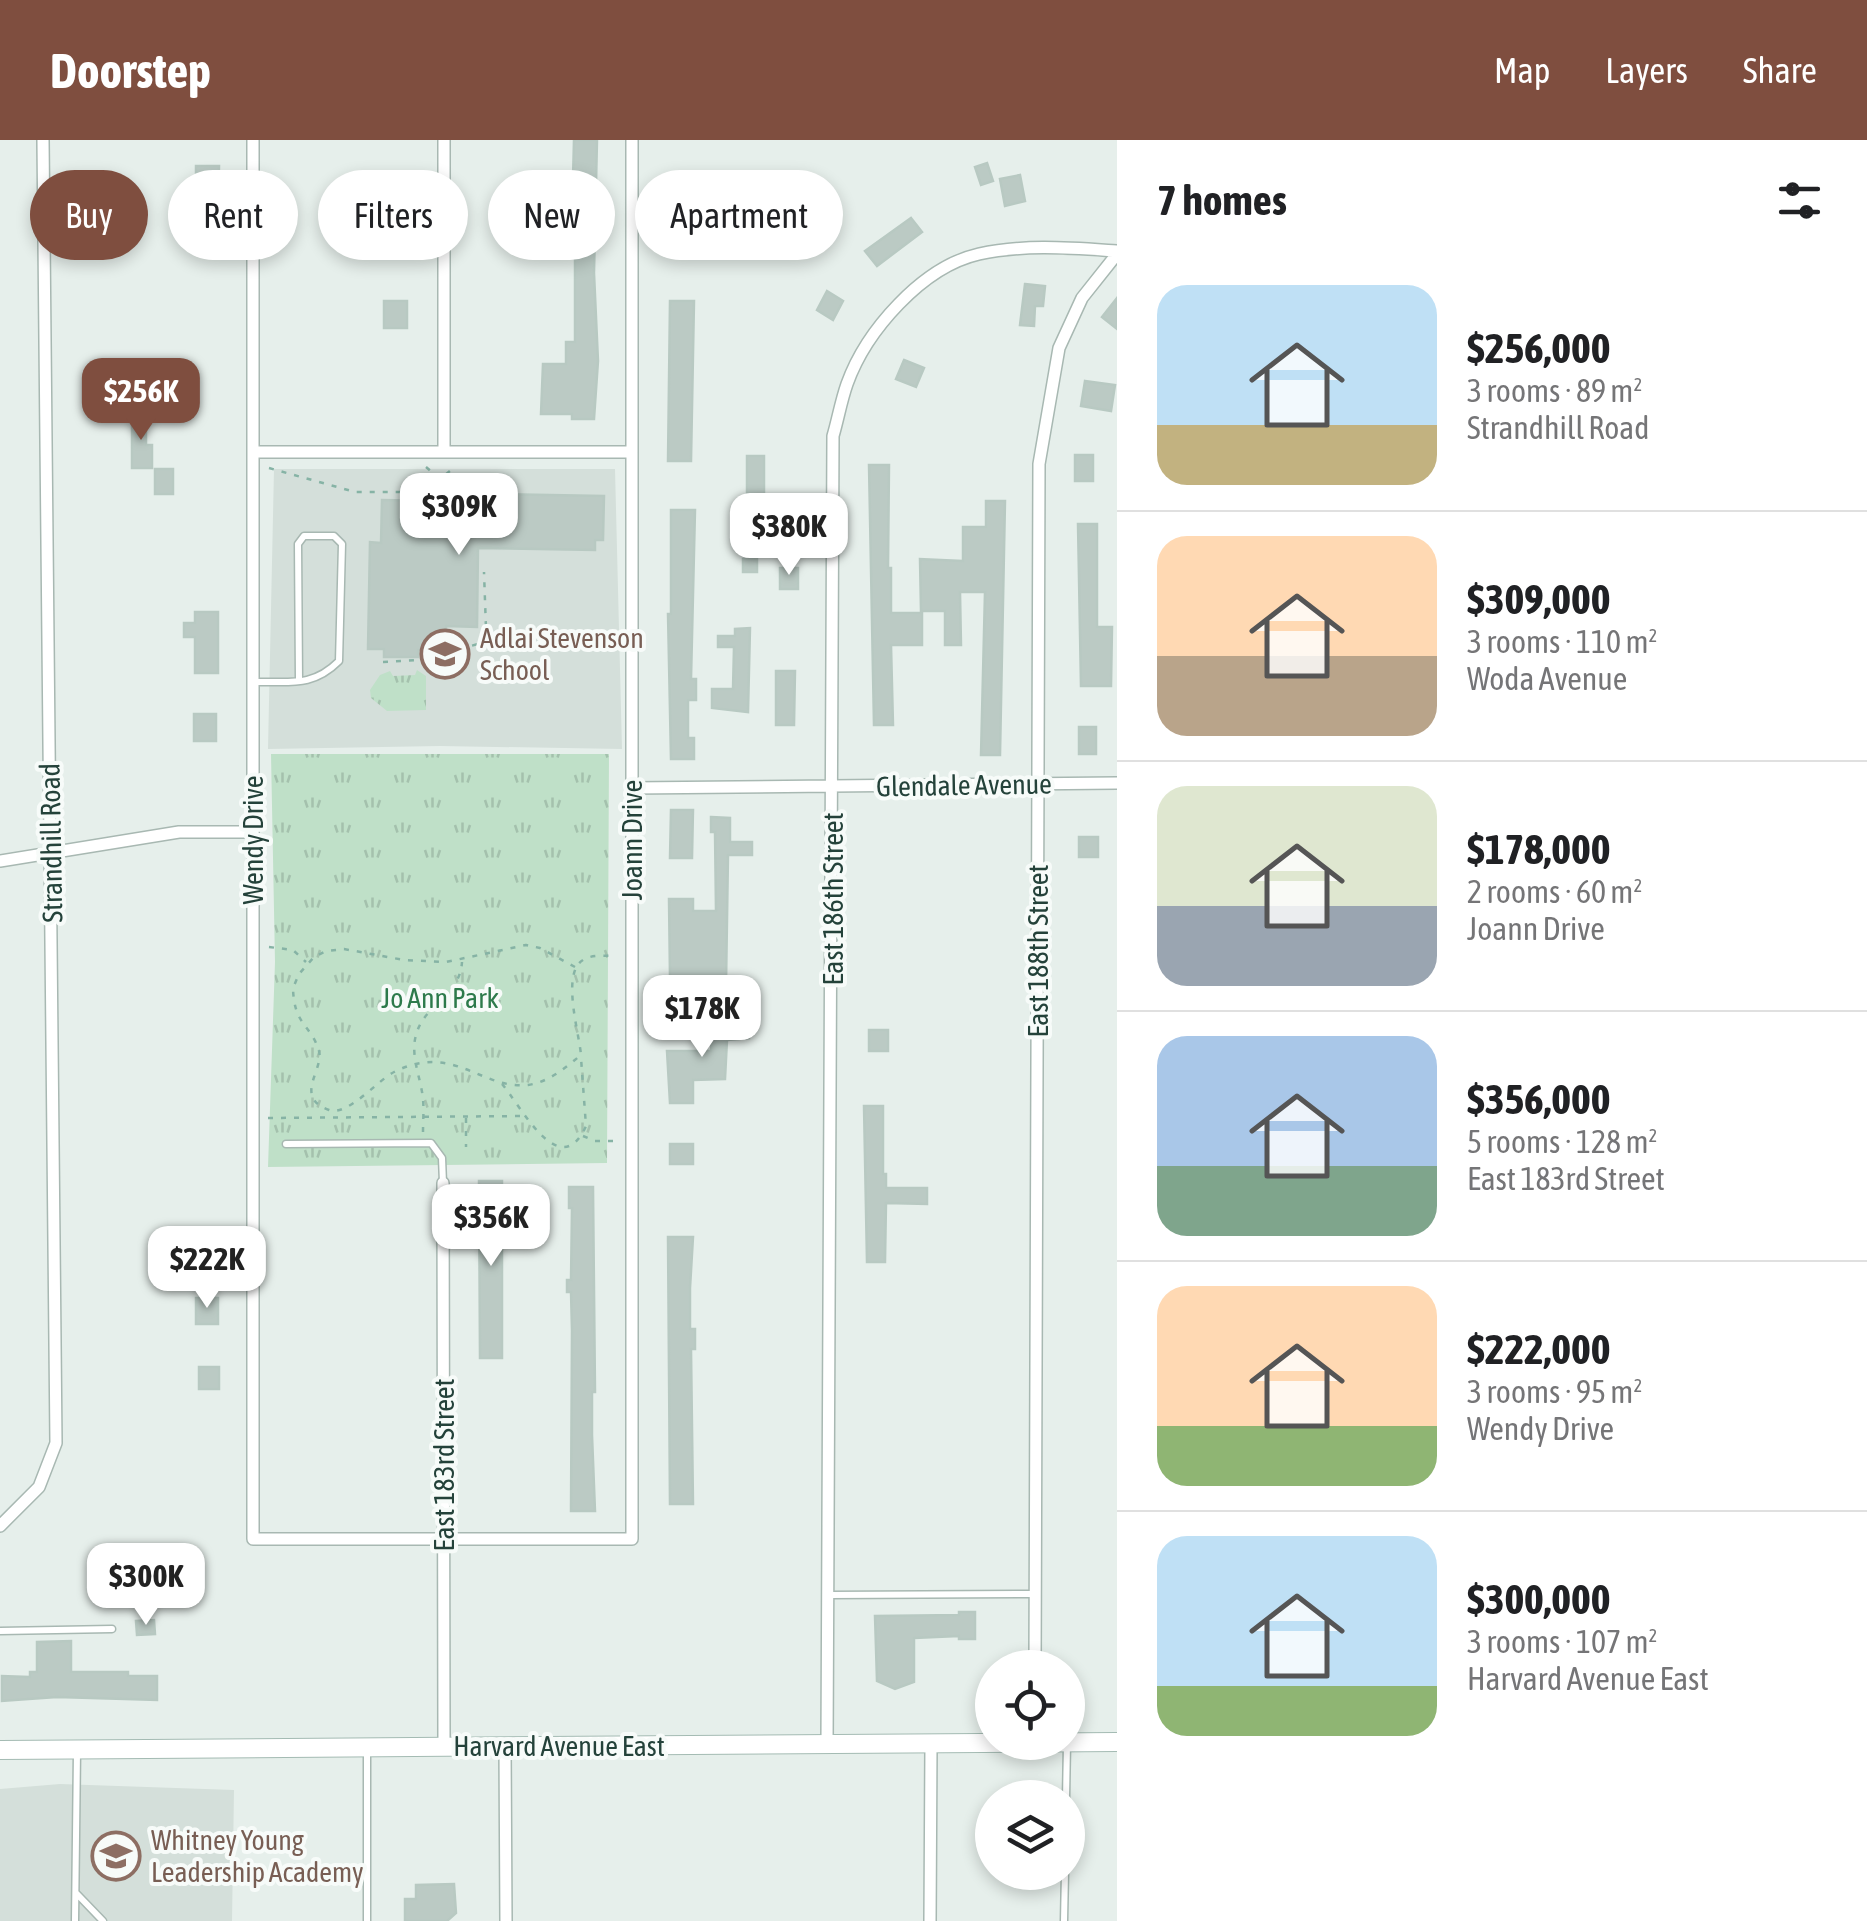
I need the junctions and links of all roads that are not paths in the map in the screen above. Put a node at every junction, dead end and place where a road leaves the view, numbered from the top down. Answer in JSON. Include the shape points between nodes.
{"nodes":[{"id":1,"x":43,"y":140,"type":"edge"},
{"id":2,"x":253,"y":140,"type":"edge"},
{"id":3,"x":444,"y":140,"type":"edge"},
{"id":4,"x":632,"y":140,"type":"edge"},
{"id":5,"x":1117,"y":253,"type":"edge"},
{"id":6,"x":255,"y":452,"type":"junction"},
{"id":7,"x":444,"y":452,"type":"junction"},
{"id":8,"x":632,"y":452,"type":"junction"},
{"id":9,"x":299,"y":681,"type":"junction"},
{"id":10,"x":254,"y":682,"type":"junction"},
{"id":11,"x":1039,"y":783,"type":"junction"},
{"id":12,"x":1117,"y":783,"type":"edge"},
{"id":13,"x":632,"y":788,"type":"junction"},
{"id":14,"x":833,"y":788,"type":"junction"},
{"id":15,"x":253,"y":832,"type":"junction"},
{"id":16,"x":51,"y":854,"type":"junction"},
{"id":17,"x":0,"y":861,"type":"edge"},
{"id":18,"x":286,"y":1144,"type":"dead end"},
{"id":19,"x":443,"y":1182,"type":"joint"},
{"id":20,"x":0,"y":1526,"type":"edge"},
{"id":21,"x":444,"y":1539,"type":"junction"},
{"id":22,"x":1035,"y":1594,"type":"junction"},
{"id":23,"x":829,"y":1595,"type":"junction"},
{"id":24,"x":112,"y":1629,"type":"dead end"},
{"id":25,"x":0,"y":1630,"type":"edge"},
{"id":26,"x":1035,"y":1650,"type":"edge"},
{"id":27,"x":1117,"y":1742,"type":"edge"},
{"id":28,"x":1085,"y":1743,"type":"edge"},
{"id":29,"x":975,"y":1744,"type":"edge"},
{"id":30,"x":828,"y":1745,"type":"junction"},
{"id":31,"x":931,"y":1745,"type":"junction"},
{"id":32,"x":505,"y":1746,"type":"junction"},
{"id":33,"x":444,"y":1747,"type":"junction"},
{"id":34,"x":367,"y":1748,"type":"junction"},
{"id":35,"x":0,"y":1750,"type":"edge"},
{"id":36,"x":76,"y":1750,"type":"junction"},
{"id":37,"x":1065,"y":1890,"type":"edge"},
{"id":38,"x":75,"y":1892,"type":"junction"},
{"id":39,"x":75,"y":1921,"type":"edge"},
{"id":40,"x":104,"y":1921,"type":"edge"},
{"id":41,"x":368,"y":1921,"type":"edge"},
{"id":42,"x":506,"y":1921,"type":"edge"},
{"id":43,"x":930,"y":1921,"type":"edge"},
{"id":44,"x":1064,"y":1921,"type":"edge"}],
"edges":[{"from":1,"to":16,"type":"street","name":"Strandhill Road"},
{"from":2,"to":6,"type":"street","name":"Wendy Drive"},
{"from":3,"to":7,"type":"street"},
{"from":4,"to":8,"type":"street","name":"Joann Drive"},
{"from":5,"to":11,"type":"street","name":"East 188th Street","via":[[1082,298],[1059,348],[1038,464]]},
{"from":5,"to":14,"type":"street","name":"East 186th Street","via":[[1018,248],[975,255],[897,302],[847,382],[834,436]]},
{"from":6,"to":7,"type":"street"},
{"from":6,"to":10,"type":"street","name":"Wendy Drive"},
{"from":7,"to":8,"type":"street"},
{"from":8,"to":13,"type":"street","name":"Joann Drive"},
{"from":9,"to":9,"type":"lane","via":[[327,673],[342,652],[342,544],[334,536],[304,536],[298,544]]},
{"from":9,"to":10,"type":"lane"},
{"from":10,"to":15,"type":"street","name":"Wendy Drive"},
{"from":11,"to":12,"type":"street","name":"Glendale Avenue"},
{"from":11,"to":14,"type":"street","name":"Glendale Avenue"},
{"from":11,"to":22,"type":"street","name":"East 188th Street"},
{"from":13,"to":14,"type":"street","name":"Glendale Avenue"},
{"from":13,"to":21,"type":"street","name":"Joann Drive","via":[[632,1539]]},
{"from":14,"to":23,"type":"street","name":"East 186th Street"},
{"from":15,"to":16,"type":"street","via":[[179,832]]},
{"from":15,"to":21,"type":"street","name":"Wendy Drive","via":[[252,1539]]},
{"from":16,"to":17,"type":"street"},
{"from":16,"to":20,"type":"street","name":"Strandhill Road","via":[[56,1444],[39,1487]]},
{"from":18,"to":19,"type":"lane","via":[[431,1143],[442,1158]]},
{"from":19,"to":21,"type":"street","name":"East 183rd Street"},
{"from":21,"to":33,"type":"street","name":"East 183rd Street"},
{"from":22,"to":23,"type":"lane"},
{"from":22,"to":26,"type":"street","name":"East 188th Street"},
{"from":23,"to":30,"type":"street","name":"East 186th Street"},
{"from":24,"to":25,"type":"lane"},
{"from":27,"to":28,"type":"main road","name":"Harvard Avenue East"},
{"from":29,"to":31,"type":"main road","name":"Harvard Avenue East"},
{"from":30,"to":31,"type":"main road","name":"Harvard Avenue East"},
{"from":30,"to":32,"type":"main road","name":"Harvard Avenue East"},
{"from":31,"to":43,"type":"street"},
{"from":32,"to":33,"type":"main road","name":"Harvard Avenue East"},
{"from":32,"to":42,"type":"street"},
{"from":33,"to":34,"type":"main road","name":"Harvard Avenue East"},
{"from":34,"to":36,"type":"main road","name":"Harvard Avenue East"},
{"from":34,"to":41,"type":"lane"},
{"from":35,"to":36,"type":"main road","name":"Harvard Avenue East"},
{"from":36,"to":38,"type":"lane"},
{"from":37,"to":44,"type":"lane"},
{"from":38,"to":39,"type":"lane"},
{"from":38,"to":40,"type":"lane"}]}
